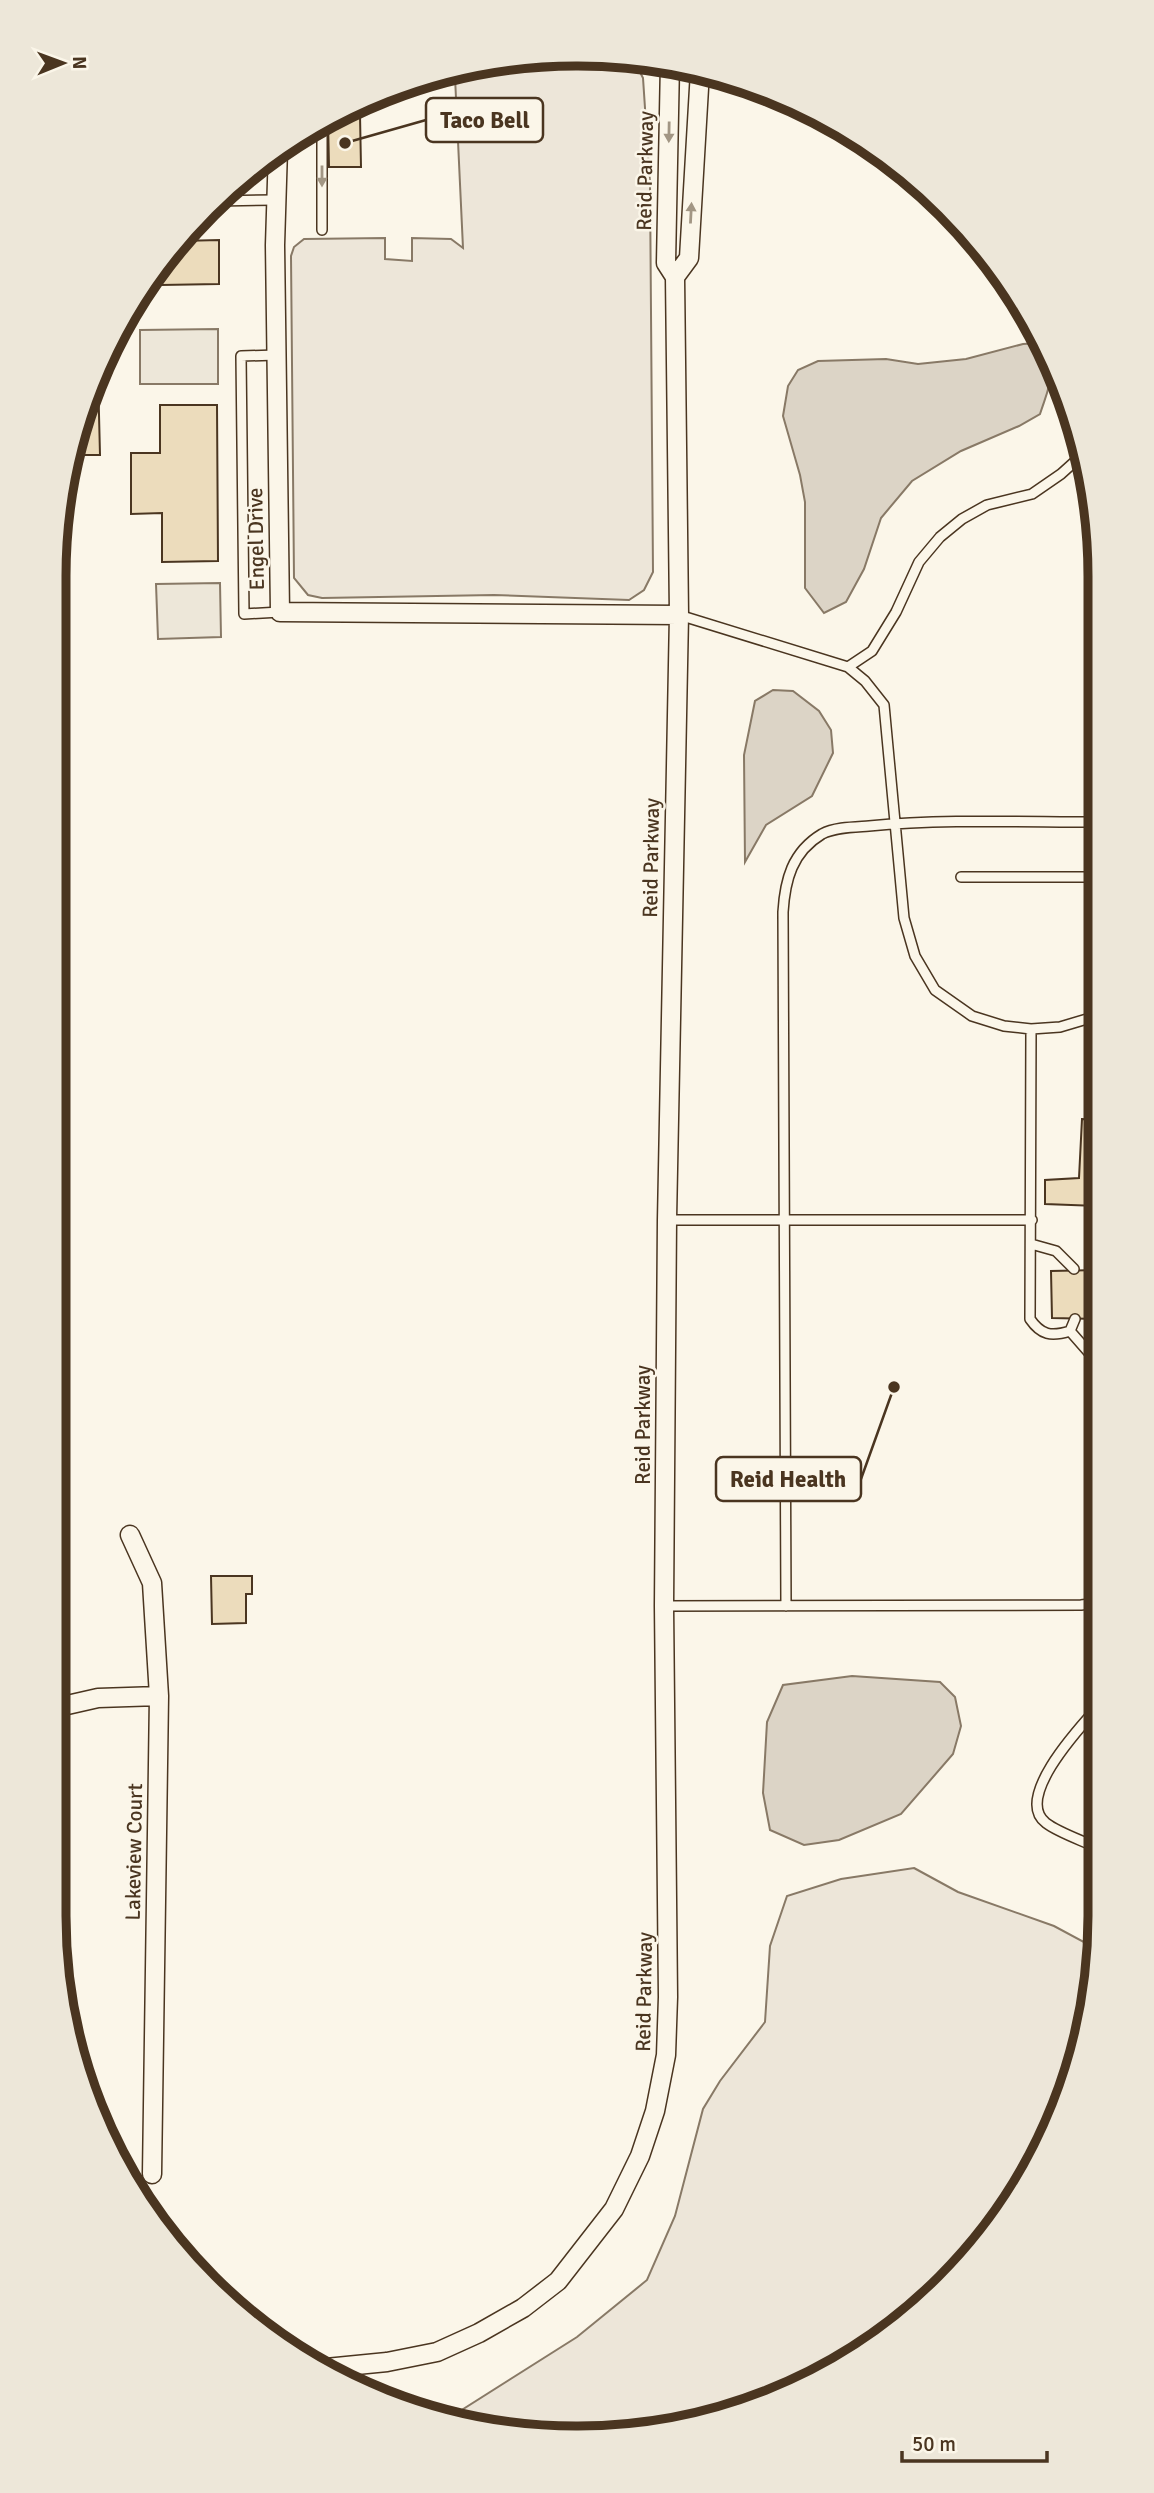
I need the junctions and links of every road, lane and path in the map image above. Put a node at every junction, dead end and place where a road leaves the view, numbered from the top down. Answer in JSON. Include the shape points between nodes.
{"nodes":[{"id":1,"x":670,"y":75,"type":"edge"},
{"id":2,"x":699,"y":82,"type":"edge"},
{"id":3,"x":322,"y":135,"type":"edge"},
{"id":4,"x":277,"y":164,"type":"edge"},
{"id":5,"x":276,"y":200,"type":"junction"},
{"id":6,"x":232,"y":201,"type":"edge"},
{"id":7,"x":322,"y":230,"type":"dead end"},
{"id":8,"x":675,"y":277,"type":"junction"},
{"id":9,"x":276,"y":355,"type":"junction"},
{"id":10,"x":1074,"y":462,"type":"edge"},
{"id":11,"x":280,"y":612,"type":"junction"},
{"id":12,"x":679,"y":615,"type":"junction"},
{"id":13,"x":848,"y":667,"type":"junction"},
{"id":14,"x":1088,"y":822,"type":"edge"},
{"id":15,"x":896,"y":824,"type":"junction"},
{"id":16,"x":961,"y":877,"type":"dead end"},
{"id":17,"x":1088,"y":877,"type":"edge"},
{"id":18,"x":1088,"y":1019,"type":"edge"},
{"id":19,"x":1031,"y":1029,"type":"junction"},
{"id":20,"x":667,"y":1220,"type":"junction"},
{"id":21,"x":1032,"y":1220,"type":"junction"},
{"id":22,"x":784,"y":1222,"type":"junction"},
{"id":23,"x":1031,"y":1244,"type":"junction"},
{"id":24,"x":1074,"y":1269,"type":"dead end"},
{"id":25,"x":1075,"y":1319,"type":"dead end"},
{"id":26,"x":1070,"y":1331,"type":"junction"},
{"id":27,"x":1088,"y":1352,"type":"edge"},
{"id":28,"x":130,"y":1535,"type":"dead end"},
{"id":29,"x":1088,"y":1604,"type":"edge"},
{"id":30,"x":664,"y":1606,"type":"junction"},
{"id":31,"x":786,"y":1606,"type":"junction"},
{"id":32,"x":159,"y":1696,"type":"junction"},
{"id":33,"x":66,"y":1705,"type":"edge"},
{"id":34,"x":1088,"y":1718,"type":"edge"},
{"id":35,"x":1088,"y":1843,"type":"edge"},
{"id":36,"x":152,"y":2174,"type":"dead end"},
{"id":37,"x":338,"y":2367,"type":"edge"}],
"edges":[{"from":1,"to":8,"type":"street","name":"Reid Parkway","one_way":true,"via":[[666,262]]},
{"from":8,"to":2,"type":"street","name":"Reid Parkway","one_way":true,"via":[[689,258]]},
{"from":3,"to":7,"type":"lane","one_way":true},
{"from":4,"to":5,"type":"street","name":"Engel Drive"},
{"from":5,"to":6,"type":"lane"},
{"from":5,"to":9,"type":"street","name":"Engel Drive"},
{"from":8,"to":12,"type":"street","name":"Reid Parkway"},
{"from":9,"to":11,"type":"street","name":"Engel Drive"},
{"from":9,"to":11,"type":"lane","via":[[241,356],[244,614]]},
{"from":10,"to":13,"type":"lane","via":[[1032,494],[987,505],[940,537],[919,562],[872,652]]},
{"from":11,"to":12,"type":"street","name":"Engel Drive"},
{"from":12,"to":13,"type":"lane"},
{"from":12,"to":20,"type":"street","name":"Reid Parkway"},
{"from":13,"to":15,"type":"lane","via":[[884,705]]},
{"from":14,"to":15,"type":"lane"},
{"from":15,"to":19,"type":"lane","via":[[904,918],[915,956],[935,990],[972,1016]]},
{"from":15,"to":22,"type":"lane","via":[[825,832],[792,864],[785,888]]},
{"from":16,"to":17,"type":"lane"},
{"from":18,"to":19,"type":"lane"},
{"from":19,"to":21,"type":"lane"},
{"from":20,"to":22,"type":"lane"},
{"from":20,"to":30,"type":"street","name":"Reid Parkway"},
{"from":21,"to":22,"type":"lane"},
{"from":21,"to":23,"type":"lane"},
{"from":22,"to":31,"type":"lane"},
{"from":23,"to":24,"type":"lane","via":[[1056,1251]]},
{"from":23,"to":26,"type":"lane","via":[[1030,1319],[1046,1334]]},
{"from":25,"to":26,"type":"lane"},
{"from":26,"to":27,"type":"lane"},
{"from":28,"to":32,"type":"street","name":"Lakeview Court","via":[[152,1583]]},
{"from":29,"to":31,"type":"lane"},
{"from":30,"to":31,"type":"lane"},
{"from":30,"to":37,"type":"street","name":"Reid Parkway","via":[[666,2055],[640,2156],[614,2209],[589,2245],[558,2281],[523,2308],[437,2352]]},
{"from":32,"to":33,"type":"street","via":[[98,1698]]},
{"from":32,"to":36,"type":"street","name":"Lakeview Court"},
{"from":34,"to":35,"type":"lane","via":[[1068,1740],[1036,1801],[1038,1814],[1046,1823]]}]}
